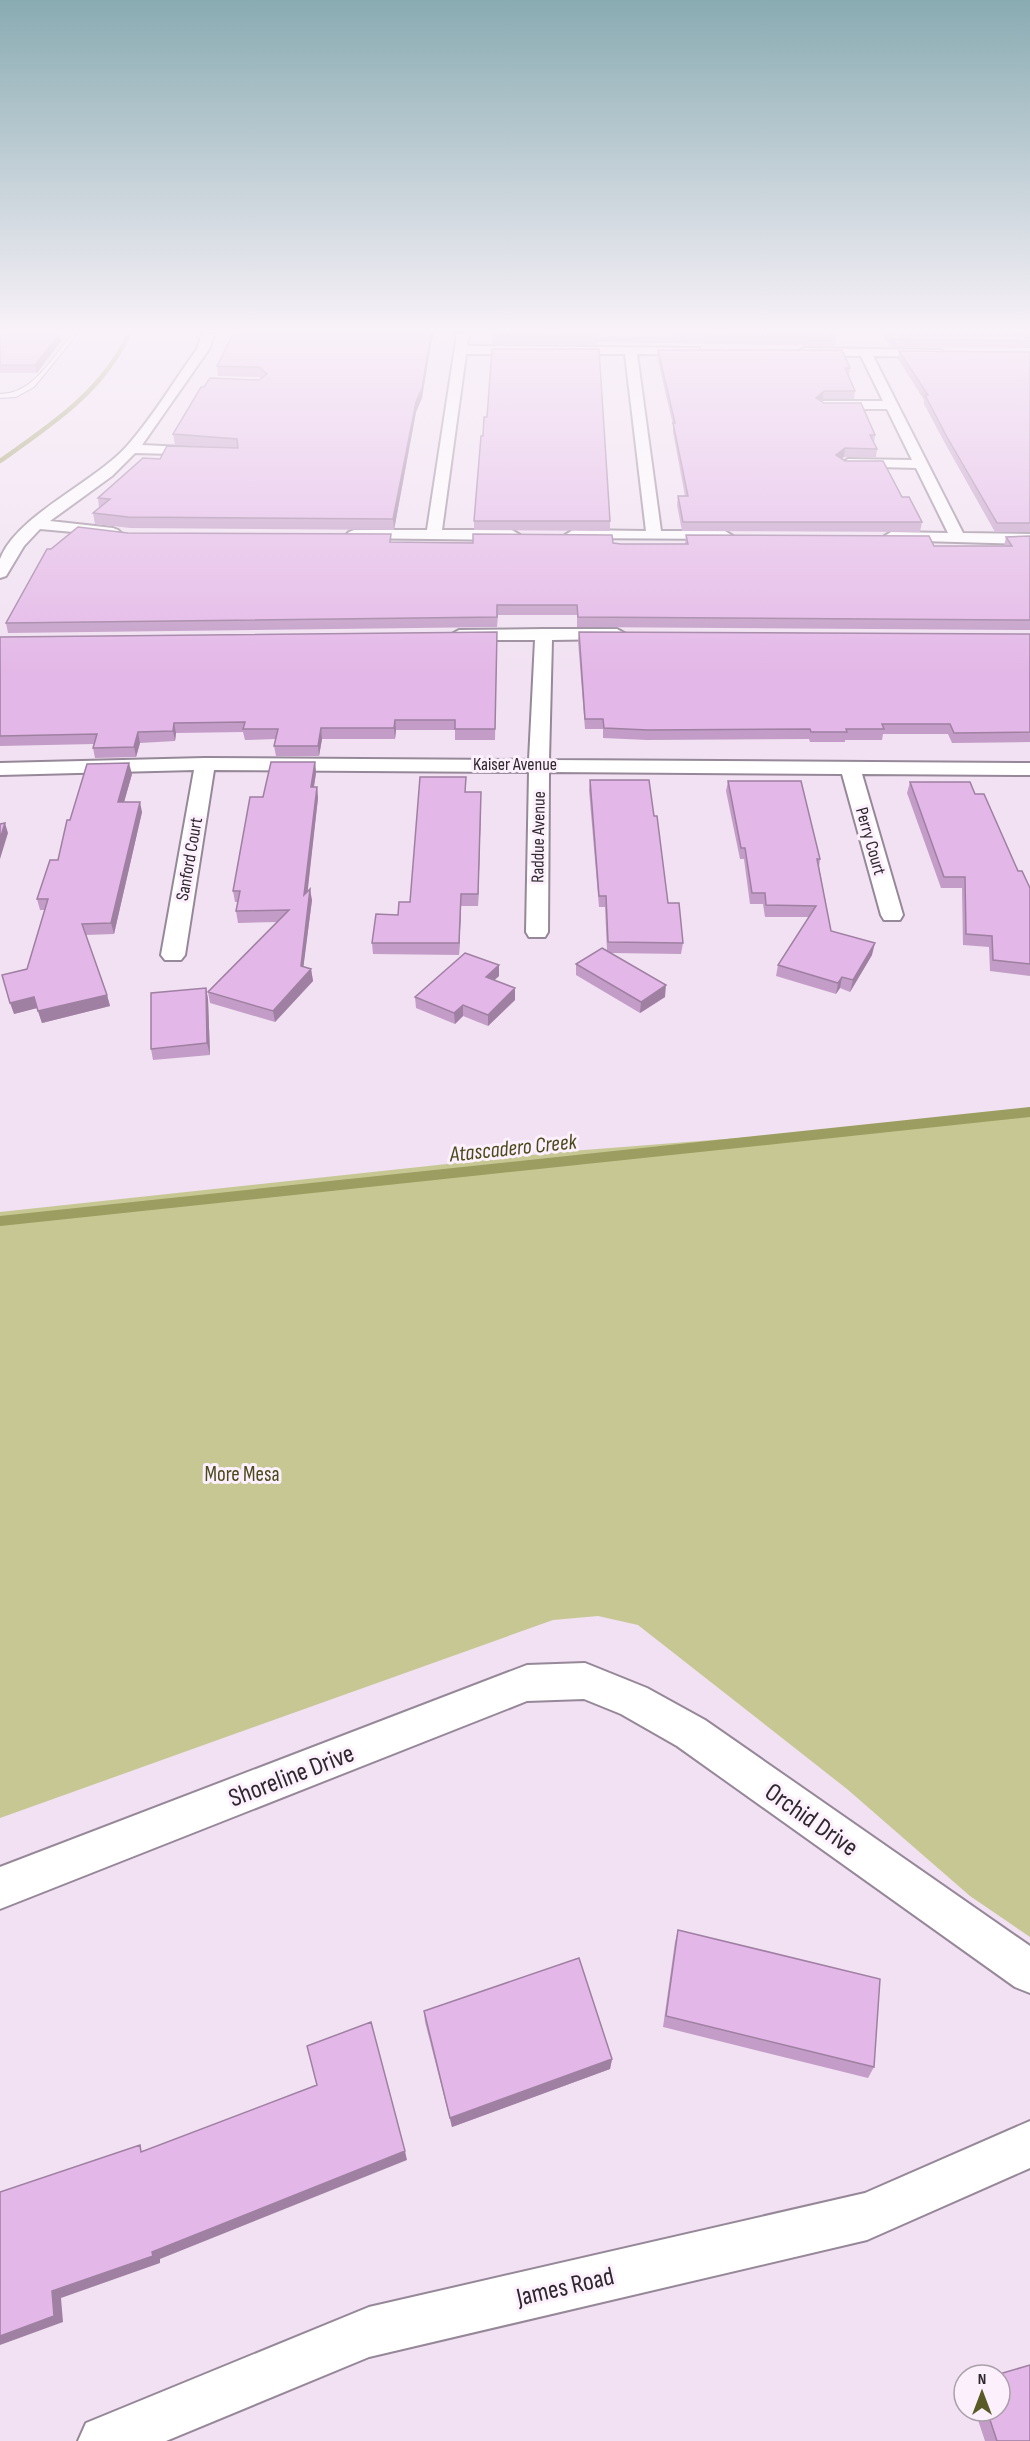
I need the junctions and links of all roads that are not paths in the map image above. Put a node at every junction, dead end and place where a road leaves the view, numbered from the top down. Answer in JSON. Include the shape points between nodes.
{"nodes":[{"id":1,"x":447,"y":448,"type":"edge"},
{"id":2,"x":643,"y":448,"type":"edge"},
{"id":3,"x":913,"y":448,"type":"edge"},
{"id":4,"x":132,"y":449,"type":"joint"},
{"id":5,"x":223,"y":453,"type":"edge"},
{"id":6,"x":844,"y":464,"type":"edge"},
{"id":7,"x":921,"y":464,"type":"junction"},
{"id":8,"x":36,"y":524,"type":"junction"},
{"id":9,"x":130,"y":534,"type":"edge"},
{"id":10,"x":340,"y":535,"type":"edge"},
{"id":11,"x":434,"y":535,"type":"junction"},
{"id":12,"x":526,"y":535,"type":"edge"},
{"id":13,"x":561,"y":535,"type":"edge"},
{"id":14,"x":654,"y":536,"type":"junction"},
{"id":15,"x":736,"y":536,"type":"edge"},
{"id":16,"x":876,"y":537,"type":"edge"},
{"id":17,"x":958,"y":538,"type":"junction"},
{"id":18,"x":1030,"y":538,"type":"edge"},
{"id":19,"x":0,"y":573,"type":"edge"},
{"id":20,"x":544,"y":634,"type":"junction"},
{"id":21,"x":639,"y":634,"type":"edge"},
{"id":22,"x":438,"y":635,"type":"edge"},
{"id":23,"x":205,"y":764,"type":"junction"},
{"id":24,"x":539,"y":764,"type":"junction"},
{"id":25,"x":850,"y":768,"type":"junction"},
{"id":26,"x":0,"y":769,"type":"edge"},
{"id":27,"x":1030,"y":770,"type":"edge"},
{"id":28,"x":892,"y":915,"type":"dead end"},
{"id":29,"x":537,"y":932,"type":"dead end"},
{"id":30,"x":173,"y":955,"type":"dead end"},
{"id":31,"x":585,"y":1681,"type":"joint"},
{"id":32,"x":0,"y":1888,"type":"edge"},
{"id":33,"x":1030,"y":1972,"type":"edge"},
{"id":34,"x":1030,"y":2144,"type":"edge"},
{"id":35,"x":104,"y":2441,"type":"edge"}],
"edges":[{"from":1,"to":11,"type":"street"},
{"from":2,"to":14,"type":"street"},
{"from":3,"to":7,"type":"street"},
{"from":4,"to":5,"type":"street"},
{"from":4,"to":8,"type":"street","via":[[107,473]]},
{"from":6,"to":7,"type":"street"},
{"from":7,"to":17,"type":"street"},
{"from":8,"to":9,"type":"street"},
{"from":8,"to":19,"type":"street"},
{"from":10,"to":11,"type":"street"},
{"from":11,"to":12,"type":"street"},
{"from":13,"to":14,"type":"street"},
{"from":14,"to":15,"type":"street"},
{"from":16,"to":17,"type":"street"},
{"from":17,"to":18,"type":"street"},
{"from":20,"to":21,"type":"street"},
{"from":20,"to":22,"type":"street"},
{"from":20,"to":24,"type":"street","name":"Raddue Avenue"},
{"from":23,"to":24,"type":"street","name":"Kaiser Avenue"},
{"from":23,"to":26,"type":"street","name":"Kaiser Avenue"},
{"from":23,"to":30,"type":"street","name":"Sanford Court"},
{"from":24,"to":25,"type":"street","name":"Kaiser Avenue"},
{"from":24,"to":29,"type":"street","name":"Raddue Avenue"},
{"from":25,"to":27,"type":"street","name":"Kaiser Avenue"},
{"from":25,"to":28,"type":"street","name":"Perry Court"},
{"from":31,"to":32,"type":"street","name":"Shoreline Drive","via":[[527,1683]]},
{"from":31,"to":33,"type":"street","name":"Orchid Drive","via":[[634,1701],[691,1733]]},
{"from":34,"to":35,"type":"street","name":"James Road","via":[[867,2216],[369,2332]]}]}
